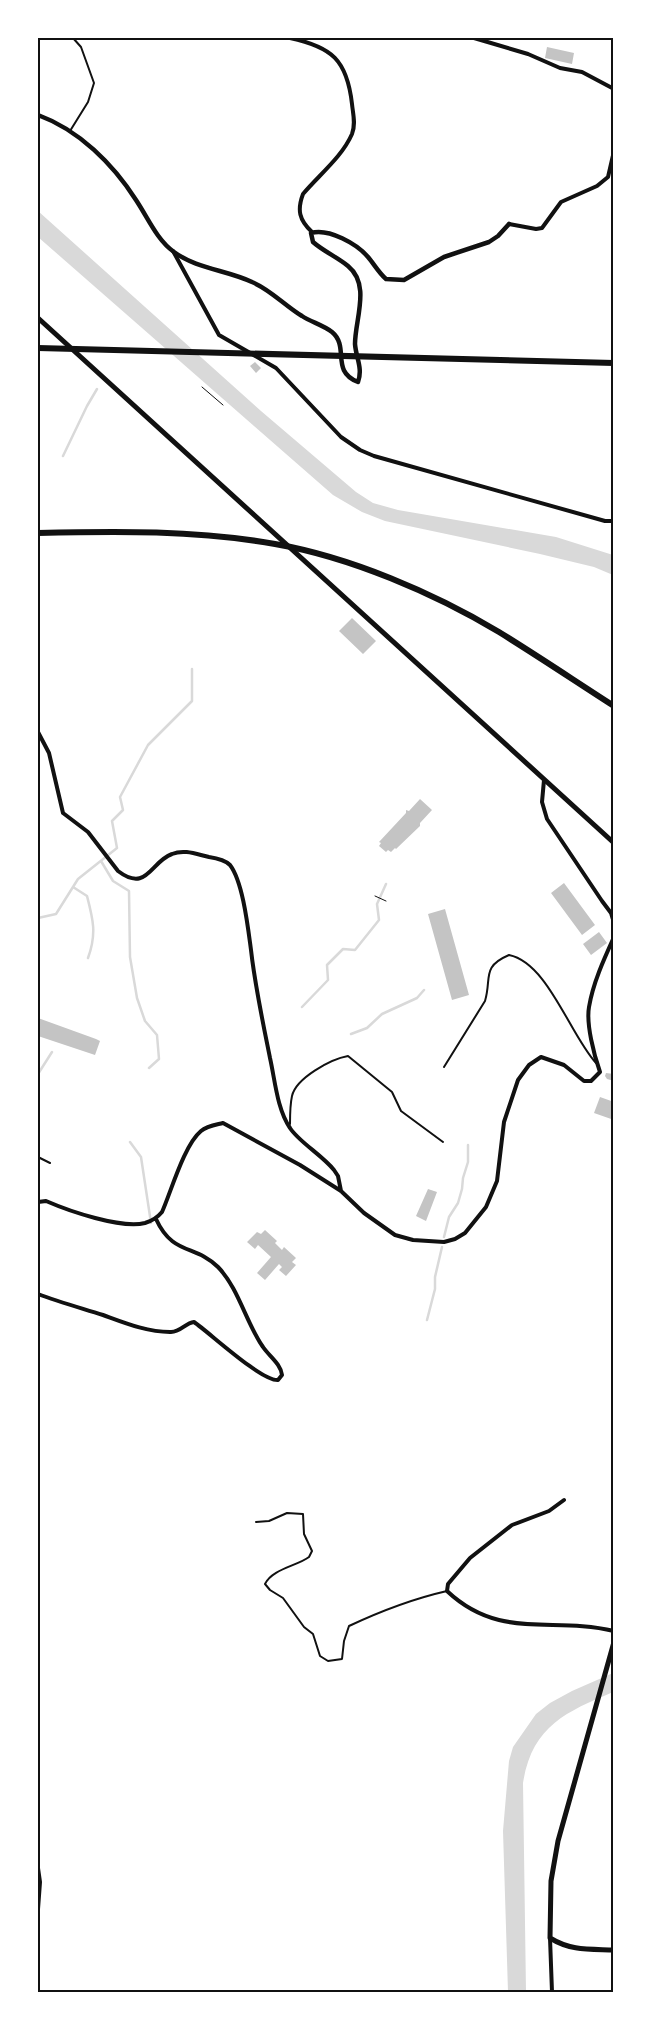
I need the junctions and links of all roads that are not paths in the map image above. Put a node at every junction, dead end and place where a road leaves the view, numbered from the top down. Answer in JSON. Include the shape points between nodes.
{"nodes":[{"id":1,"x":73,"y":38,"type":"edge"},
{"id":2,"x":290,"y":38,"type":"edge"},
{"id":3,"x":474,"y":38,"type":"edge"},
{"id":4,"x":614,"y":89,"type":"edge"},
{"id":5,"x":38,"y":115,"type":"edge"},
{"id":6,"x":70,"y":132,"type":"junction"},
{"id":7,"x":614,"y":151,"type":"edge"},
{"id":8,"x":509,"y":224,"type":"joint"},
{"id":9,"x":312,"y":232,"type":"junction"},
{"id":10,"x":173,"y":251,"type":"junction"},
{"id":11,"x":38,"y":318,"type":"edge"},
{"id":12,"x":38,"y":348,"type":"edge"},
{"id":13,"x":614,"y":363,"type":"edge"},
{"id":14,"x":614,"y":521,"type":"edge"},
{"id":15,"x":38,"y":533,"type":"edge"},
{"id":16,"x":614,"y":706,"type":"edge"},
{"id":17,"x":38,"y":732,"type":"edge"},
{"id":18,"x":544,"y":780,"type":"junction"},
{"id":19,"x":614,"y":843,"type":"edge"},
{"id":20,"x":614,"y":923,"type":"edge"},
{"id":21,"x":614,"y":937,"type":"edge"},
{"id":22,"x":598,"y":1065,"type":"junction"},
{"id":23,"x":444,"y":1067,"type":"dead end"},
{"id":24,"x":290,"y":1128,"type":"junction"},
{"id":25,"x":443,"y":1142,"type":"dead end"},
{"id":26,"x":38,"y":1157,"type":"edge"},
{"id":27,"x":50,"y":1163,"type":"dead end"},
{"id":28,"x":341,"y":1191,"type":"junction"},
{"id":29,"x":38,"y":1202,"type":"edge"},
{"id":30,"x":156,"y":1219,"type":"junction"},
{"id":31,"x":38,"y":1294,"type":"edge"},
{"id":32,"x":564,"y":1500,"type":"dead end"},
{"id":33,"x":256,"y":1522,"type":"dead end"},
{"id":34,"x":447,"y":1591,"type":"junction"},
{"id":35,"x":614,"y":1631,"type":"edge"},
{"id":36,"x":614,"y":1642,"type":"edge"},
{"id":37,"x":38,"y":1868,"type":"edge"},
{"id":38,"x":38,"y":1909,"type":"edge"},
{"id":39,"x":550,"y":1938,"type":"junction"},
{"id":40,"x":614,"y":1950,"type":"edge"},
{"id":41,"x":552,"y":1992,"type":"edge"}],
"edges":[{"from":1,"to":6,"type":"lane","via":[[81,47],[94,83],[88,102]]},
{"from":2,"to":9,"type":"street","via":[[307,41],[335,57],[348,76],[354,116],[346,145],[303,194],[299,214]]},
{"from":3,"to":4,"type":"street","via":[[528,54],[560,68],[579,71]]},
{"from":5,"to":6,"type":"street"},
{"from":6,"to":10,"type":"street","via":[[108,163],[154,230]]},
{"from":7,"to":8,"type":"street","via":[[608,178],[561,202],[542,228]]},
{"from":8,"to":9,"type":"street","via":[[489,242],[444,258],[404,280],[395,281],[386,279],[356,247],[329,234]]},
{"from":9,"to":10,"type":"street","via":[[313,242],[350,268],[358,280],[360,297],[355,344],[361,371],[358,382],[344,371],[340,344],[330,331],[251,281],[190,261]]},
{"from":10,"to":14,"type":"street","via":[[219,335],[276,368],[351,444],[374,456]]},
{"from":11,"to":18,"type":"main road"},
{"from":12,"to":13,"type":"highway"},
{"from":15,"to":16,"type":"highway","via":[[144,532],[206,536],[275,544],[326,557],[431,596],[498,632]]},
{"from":17,"to":24,"type":"street","via":[[49,754],[63,813],[88,832],[123,875],[137,879],[148,875],[170,854],[186,851],[229,865],[238,881],[246,914],[277,1092]]},
{"from":18,"to":19,"type":"main road"},
{"from":18,"to":20,"type":"street","via":[[542,802],[547,819]]},
{"from":21,"to":22,"type":"street","via":[[592,990],[589,1009]]},
{"from":22,"to":23,"type":"lane","via":[[588,1054],[553,994],[524,960],[509,955],[489,970],[488,992],[484,1001]]},
{"from":22,"to":28,"type":"street","via":[[600,1072],[591,1081],[584,1081],[564,1065],[541,1057],[521,1074],[504,1122],[497,1181],[478,1218],[454,1240],[431,1242],[395,1235],[364,1213]]},
{"from":24,"to":25,"type":"lane","via":[[292,1096],[297,1085],[317,1070],[348,1056],[392,1092],[401,1111]]},
{"from":24,"to":28,"type":"street","via":[[329,1164],[338,1176]]},
{"from":26,"to":27,"type":"lane"},
{"from":28,"to":30,"type":"street","via":[[223,1124],[201,1131],[192,1143]]},
{"from":29,"to":30,"type":"street","via":[[46,1201],[101,1219],[140,1224]]},
{"from":30,"to":31,"type":"street","via":[[174,1244],[206,1257],[225,1276],[262,1346],[280,1368],[282,1375],[278,1380],[252,1367],[194,1322],[177,1332],[139,1328]]},
{"from":32,"to":34,"type":"street","via":[[549,1511],[512,1525],[470,1558],[448,1584]]},
{"from":33,"to":34,"type":"lane","via":[[269,1521],[286,1513],[303,1514],[304,1534],[312,1551],[309,1557],[274,1574],[265,1584],[283,1598],[313,1634],[320,1656],[328,1661],[342,1659],[349,1626],[416,1598]]},
{"from":34,"to":35,"type":"street","via":[[497,1621],[531,1626],[590,1626]]},
{"from":36,"to":39,"type":"main road","via":[[558,1841],[551,1881]]},
{"from":37,"to":38,"type":"street"},
{"from":39,"to":40,"type":"main road","via":[[574,1949]]},
{"from":39,"to":41,"type":"street"}]}
